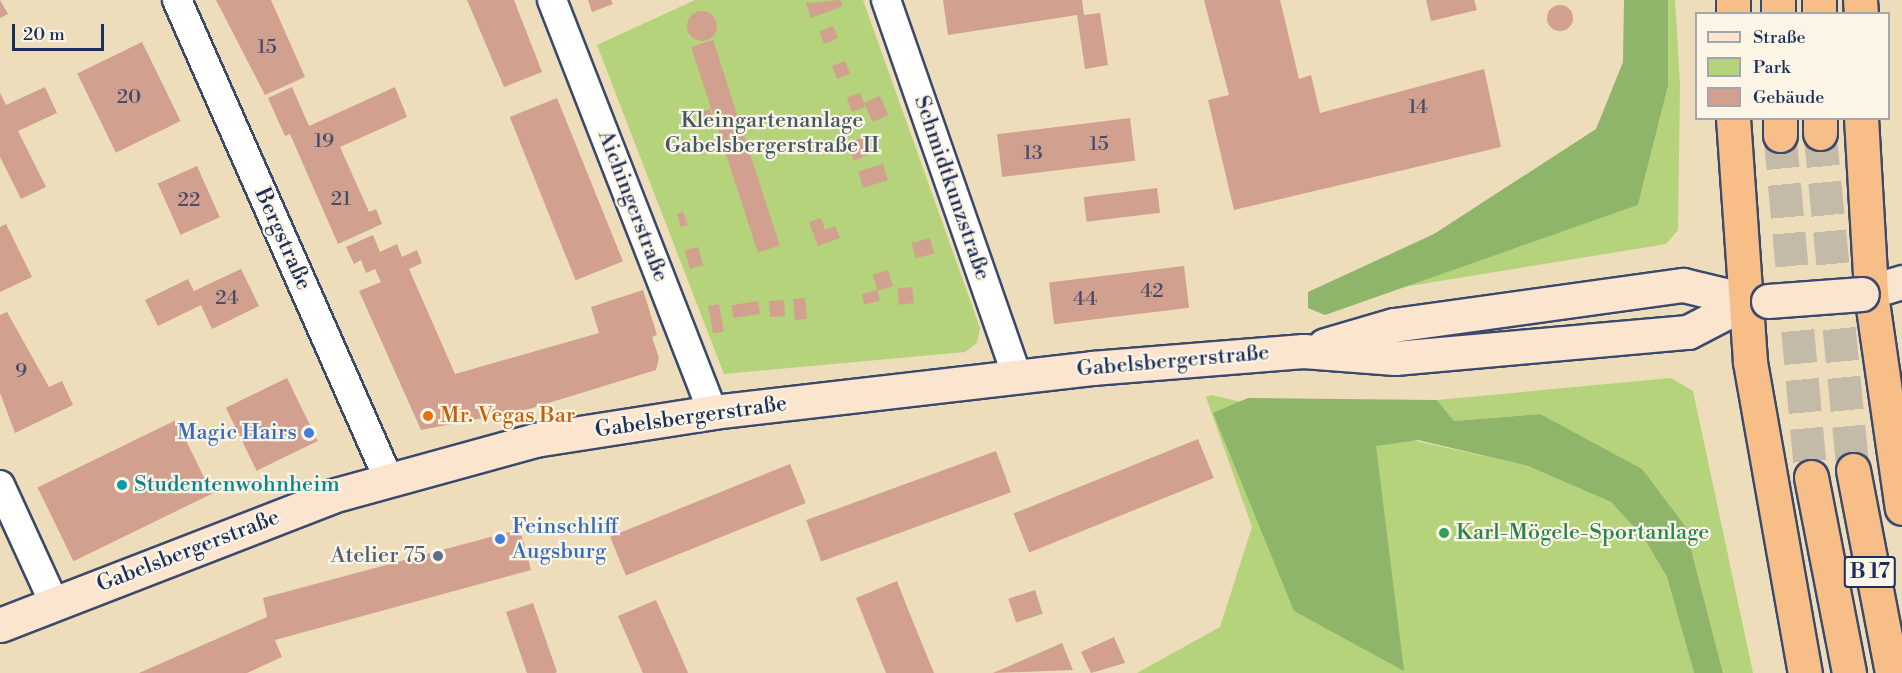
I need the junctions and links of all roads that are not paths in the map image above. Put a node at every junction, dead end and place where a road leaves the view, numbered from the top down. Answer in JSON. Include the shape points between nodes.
{"nodes":[{"id":1,"x":177,"y":0,"type":"edge"},
{"id":2,"x":552,"y":0,"type":"edge"},
{"id":3,"x":886,"y":0,"type":"edge"},
{"id":4,"x":1733,"y":120,"type":"edge"},
{"id":5,"x":1861,"y":120,"type":"edge"},
{"id":6,"x":1902,"y":282,"type":"edge"},
{"id":7,"x":1867,"y":294,"type":"junction"},
{"id":8,"x":1756,"y":302,"type":"junction"},
{"id":9,"x":1902,"y":309,"type":"edge"},
{"id":10,"x":1303,"y":351,"type":"junction"},
{"id":11,"x":1017,"y":375,"type":"junction"},
{"id":12,"x":713,"y":412,"type":"junction"},
{"id":13,"x":1853,"y":470,"type":"tunnel mouth"},
{"id":14,"x":1811,"y":477,"type":"tunnel mouth"},
{"id":15,"x":388,"y":478,"type":"junction"},
{"id":16,"x":1,"y":490,"type":"edge"},
{"id":17,"x":1902,"y":508,"type":"edge"},
{"id":18,"x":54,"y":603,"type":"junction"},
{"id":19,"x":0,"y":625,"type":"edge"},
{"id":20,"x":1805,"y":673,"type":"edge"},
{"id":21,"x":1849,"y":673,"type":"edge"},
{"id":22,"x":1892,"y":673,"type":"edge"}],
"edges":[{"from":1,"to":15,"type":"street","name":"Bergstraße"},
{"from":2,"to":12,"type":"street","name":"Aichingerstraße"},
{"from":3,"to":11,"type":"street","name":"Schmidtkunzstraße"},
{"from":4,"to":8,"type":"highway"},
{"from":5,"to":7,"type":"highway"},
{"from":6,"to":7,"type":"street","name":"Gabelsbergerstraße"},
{"from":7,"to":8,"type":"street","name":"Gabelsbergerstraße","bridge":true},
{"from":7,"to":9,"type":"street"},
{"from":7,"to":17,"type":"highway"},
{"from":8,"to":10,"type":"street","name":"Gabelsbergerstraße","via":[[1688,332],[1395,358]]},
{"from":8,"to":10,"type":"street","name":"Gabelsbergerstraße","via":[[1683,285],[1394,325]]},
{"from":8,"to":20,"type":"highway","via":[[1769,489]]},
{"from":10,"to":11,"type":"street","name":"Gabelsbergerstraße"},
{"from":11,"to":12,"type":"street","name":"Gabelsbergerstraße"},
{"from":12,"to":15,"type":"street","name":"Gabelsbergerstraße","via":[[535,440]]},
{"from":13,"to":22,"type":"highway","number":"B 17"},
{"from":14,"to":21,"type":"highway","number":"B 17"},
{"from":15,"to":18,"type":"street","name":"Gabelsbergerstraße","via":[[204,542]]},
{"from":16,"to":18,"type":"street"},
{"from":18,"to":19,"type":"street","name":"Gabelsbergerstraße"}]}
